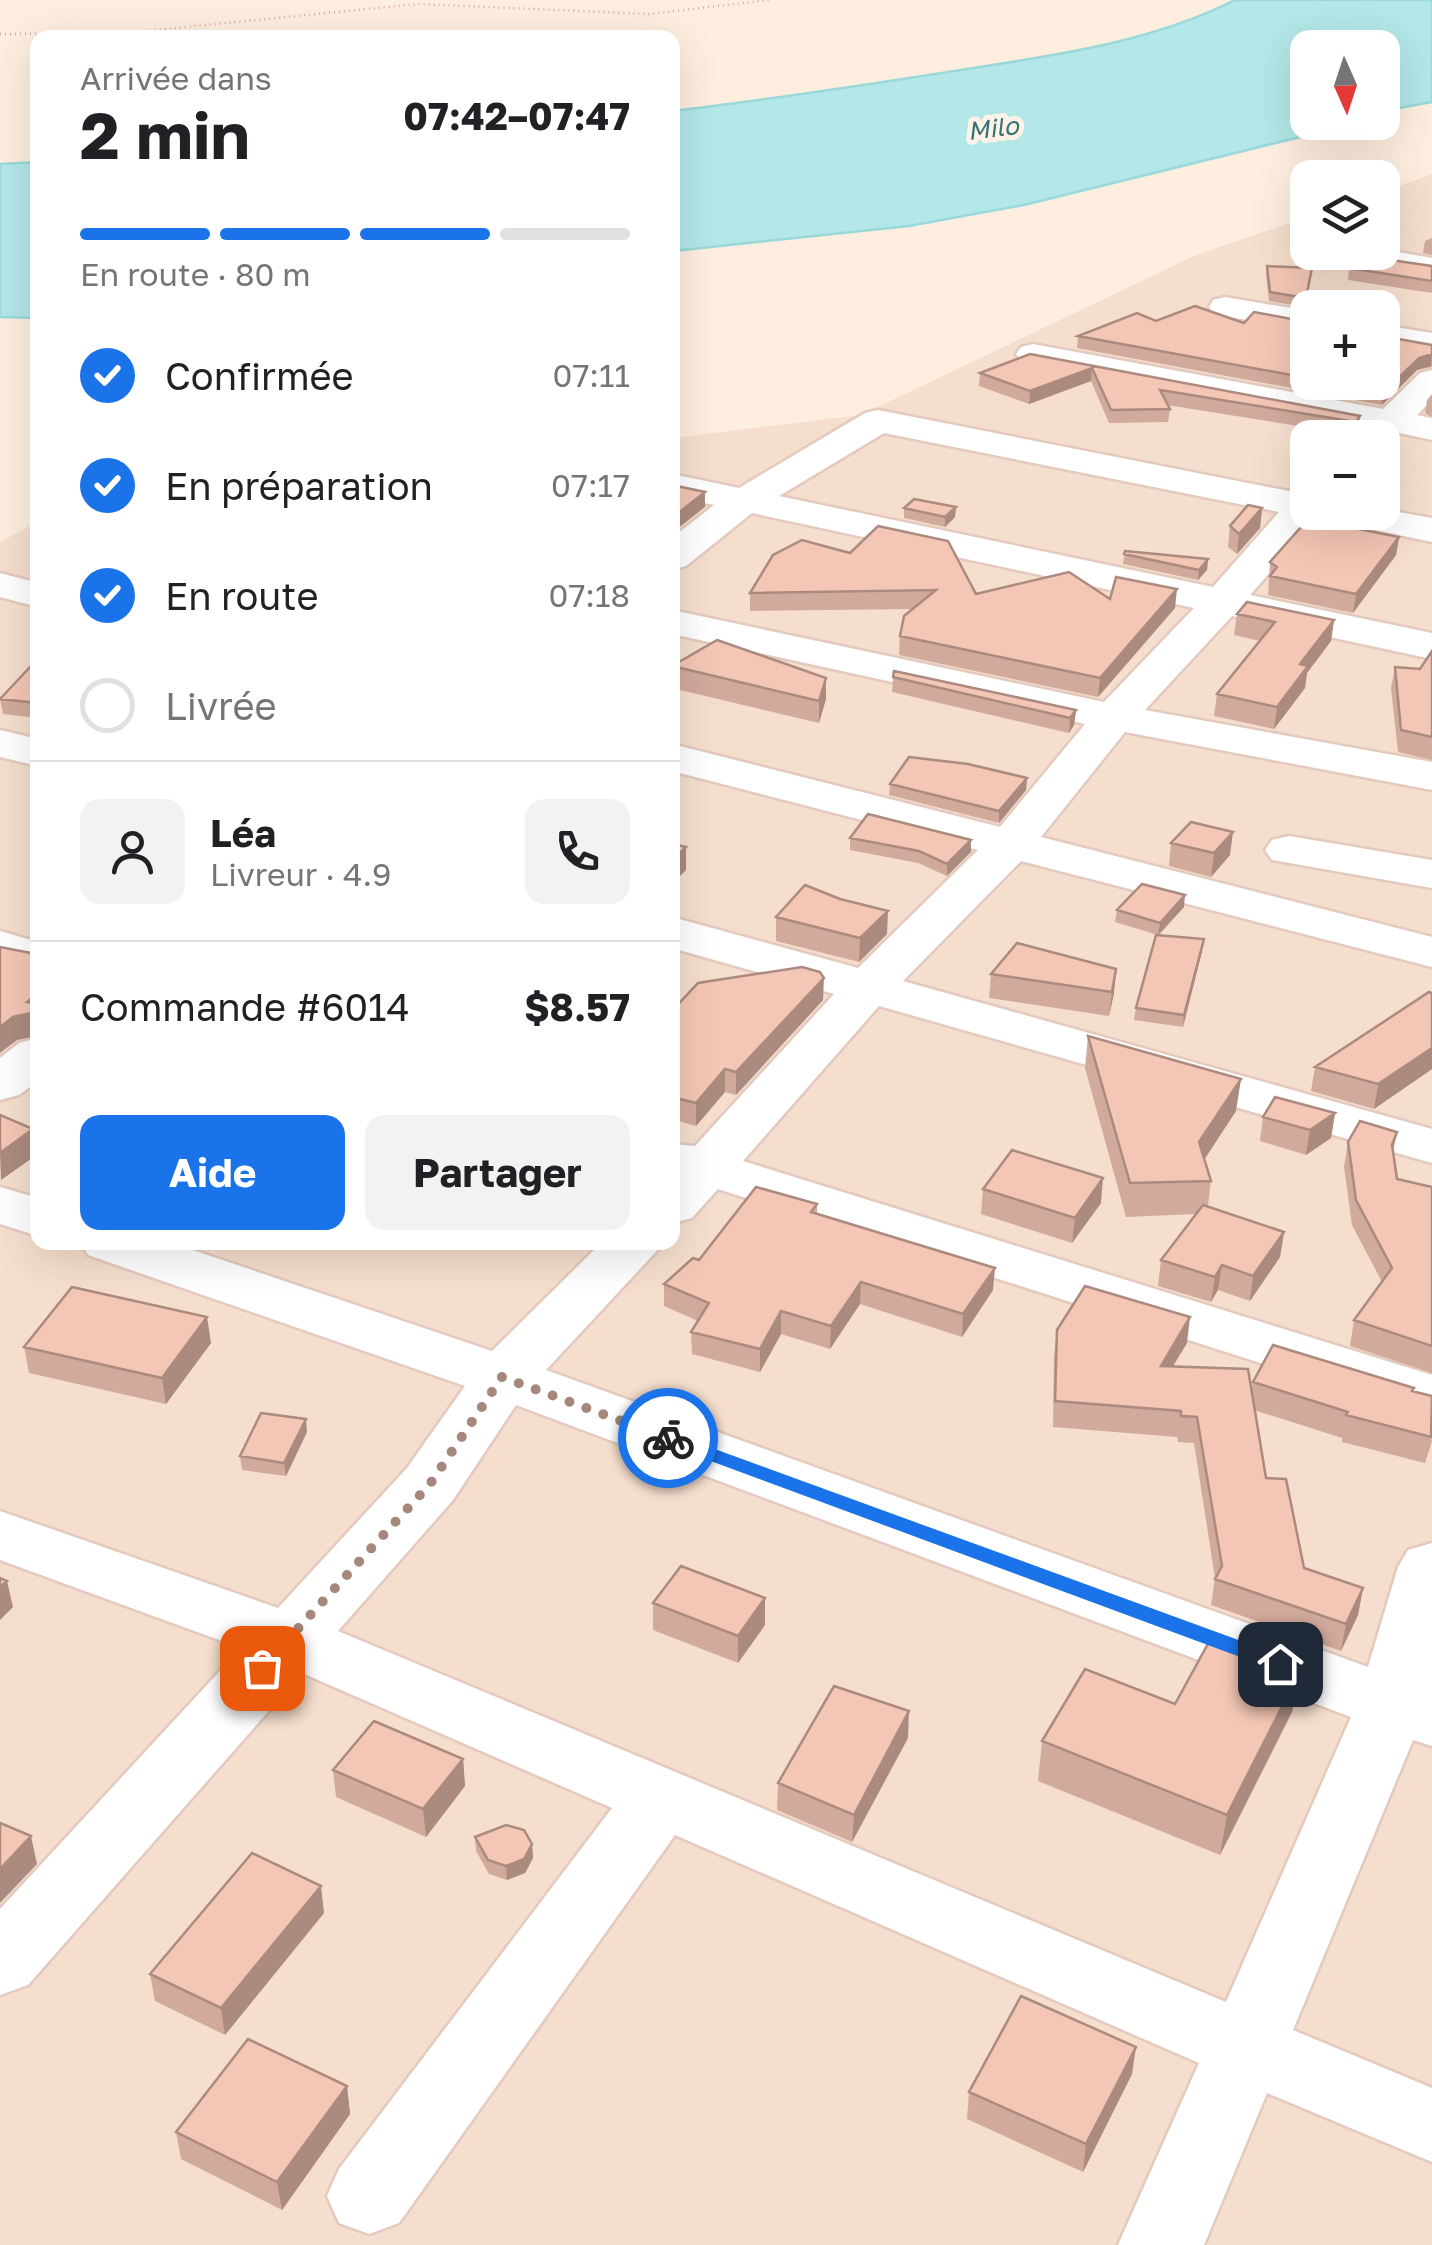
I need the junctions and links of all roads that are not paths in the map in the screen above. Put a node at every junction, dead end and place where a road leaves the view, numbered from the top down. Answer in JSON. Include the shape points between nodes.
{"nodes":[{"id":1,"x":1400,"y":261,"type":"edge"},
{"id":2,"x":1432,"y":267,"type":"edge"},
{"id":3,"x":1225,"y":307,"type":"dead end"},
{"id":4,"x":1290,"y":318,"type":"edge"},
{"id":5,"x":1400,"y":338,"type":"edge"},
{"id":6,"x":1432,"y":344,"type":"edge"},
{"id":7,"x":1033,"y":354,"type":"edge"},
{"id":8,"x":1432,"y":380,"type":"edge"},
{"id":9,"x":1340,"y":420,"type":"edge"},
{"id":10,"x":1391,"y":420,"type":"edge"},
{"id":11,"x":1400,"y":429,"type":"edge"},
{"id":12,"x":1432,"y":429,"type":"edge"},
{"id":13,"x":680,"y":487,"type":"edge"},
{"id":14,"x":1290,"y":501,"type":"edge"},
{"id":15,"x":742,"y":503,"type":"junction"},
{"id":16,"x":1400,"y":523,"type":"edge"},
{"id":17,"x":1292,"y":530,"type":"edge"},
{"id":18,"x":1432,"y":530,"type":"edge"},
{"id":19,"x":680,"y":552,"type":"edge"},
{"id":20,"x":0,"y":585,"type":"edge"},
{"id":21,"x":30,"y":593,"type":"edge"},
{"id":22,"x":1222,"y":602,"type":"junction"},
{"id":23,"x":680,"y":624,"type":"edge"},
{"id":24,"x":1432,"y":646,"type":"edge"},
{"id":25,"x":1114,"y":716,"type":"junction"},
{"id":26,"x":0,"y":743,"type":"edge"},
{"id":27,"x":30,"y":751,"type":"edge"},
{"id":28,"x":680,"y":759,"type":"edge"},
{"id":29,"x":1432,"y":776,"type":"edge"},
{"id":30,"x":1008,"y":846,"type":"junction"},
{"id":31,"x":1289,"y":850,"type":"dead end"},
{"id":32,"x":1432,"y":874,"type":"edge"},
{"id":33,"x":680,"y":934,"type":"edge"},
{"id":34,"x":0,"y":946,"type":"edge"},
{"id":35,"x":1432,"y":952,"type":"edge"},
{"id":36,"x":30,"y":955,"type":"edge"},
{"id":37,"x":867,"y":988,"type":"junction"},
{"id":38,"x":30,"y":1060,"type":"edge"},
{"id":39,"x":0,"y":1084,"type":"edge"},
{"id":40,"x":1432,"y":1146,"type":"edge"},
{"id":41,"x":685,"y":1177,"type":"edge"},
{"id":42,"x":0,"y":1206,"type":"edge"},
{"id":43,"x":30,"y":1215,"type":"edge"},
{"id":44,"x":131,"y":1250,"type":"edge"},
{"id":45,"x":628,"y":1250,"type":"edge"},
{"id":46,"x":502,"y":1377,"type":"junction"},
{"id":47,"x":1432,"y":1397,"type":"edge"},
{"id":48,"x":0,"y":1535,"type":"edge"},
{"id":49,"x":1432,"y":1567,"type":"edge"},
{"id":50,"x":288,"y":1638,"type":"junction"},
{"id":51,"x":1412,"y":1712,"type":"edge"},
{"id":52,"x":661,"y":1797,"type":"junction"},
{"id":53,"x":0,"y":1962,"type":"edge"},
{"id":54,"x":1246,"y":2046,"type":"junction"},
{"id":55,"x":1432,"y":2126,"type":"edge"},
{"id":56,"x":368,"y":2196,"type":"dead end"},
{"id":57,"x":1160,"y":2245,"type":"edge"}],
"edges":[{"from":1,"to":2,"type":"street"},
{"from":3,"to":4,"type":"street"},
{"from":5,"to":6,"type":"street"},
{"from":7,"to":9,"type":"street"},
{"from":8,"to":10,"type":"street"},
{"from":11,"to":12,"type":"street"},
{"from":13,"to":15,"type":"street"},
{"from":14,"to":15,"type":"street","via":[[878,422]]},
{"from":15,"to":19,"type":"street"},
{"from":15,"to":22,"type":"street"},
{"from":16,"to":18,"type":"street"},
{"from":17,"to":22,"type":"street"},
{"from":20,"to":21,"type":"street"},
{"from":22,"to":24,"type":"street"},
{"from":22,"to":25,"type":"street"},
{"from":23,"to":25,"type":"street"},
{"from":25,"to":29,"type":"street"},
{"from":25,"to":30,"type":"street"},
{"from":26,"to":27,"type":"street"},
{"from":28,"to":30,"type":"street"},
{"from":30,"to":35,"type":"street"},
{"from":30,"to":37,"type":"street"},
{"from":31,"to":32,"type":"street"},
{"from":33,"to":37,"type":"street"},
{"from":34,"to":36,"type":"street"},
{"from":37,"to":40,"type":"street"},
{"from":37,"to":41,"type":"street"},
{"from":38,"to":39,"type":"street"},
{"from":41,"to":47,"type":"street"},
{"from":42,"to":43,"type":"street"},
{"from":44,"to":46,"type":"street"},
{"from":45,"to":46,"type":"street"},
{"from":46,"to":50,"type":"street","via":[[430,1484]]},
{"from":46,"to":51,"type":"street"},
{"from":48,"to":50,"type":"street"},
{"from":49,"to":51,"type":"street"},
{"from":50,"to":52,"type":"street"},
{"from":50,"to":53,"type":"street"},
{"from":51,"to":54,"type":"street"},
{"from":52,"to":54,"type":"street"},
{"from":52,"to":56,"type":"street"},
{"from":54,"to":55,"type":"street"},
{"from":54,"to":57,"type":"street"}]}
